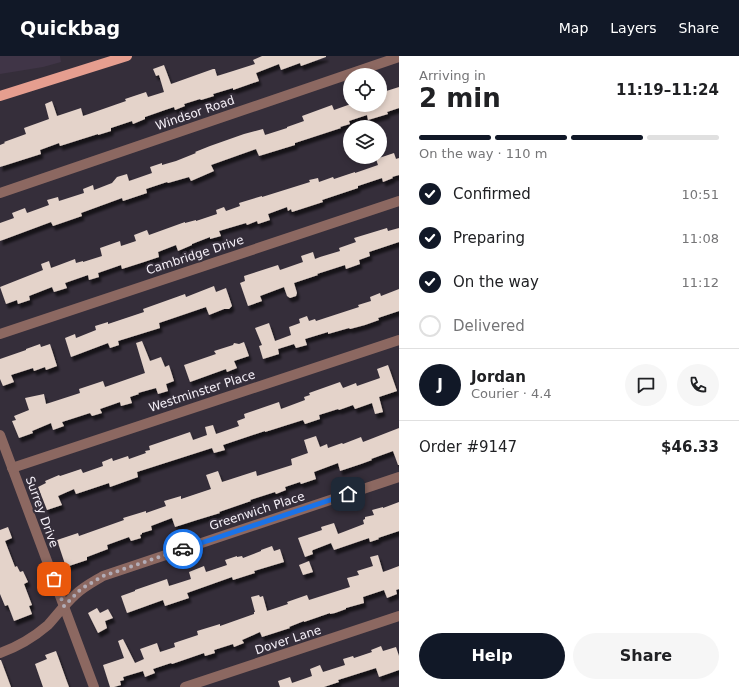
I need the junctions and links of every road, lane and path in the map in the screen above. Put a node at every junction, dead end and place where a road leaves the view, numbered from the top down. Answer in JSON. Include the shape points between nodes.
{"nodes":[{"id":1,"x":127,"y":56,"type":"edge"},
{"id":2,"x":399,"y":57,"type":"edge"},
{"id":3,"x":0,"y":96,"type":"edge"},
{"id":4,"x":0,"y":193,"type":"edge"},
{"id":5,"x":399,"y":201,"type":"edge"},
{"id":6,"x":0,"y":334,"type":"edge"},
{"id":7,"x":399,"y":340,"type":"edge"},
{"id":8,"x":0,"y":435,"type":"edge"},
{"id":9,"x":12,"y":468,"type":"junction"},
{"id":10,"x":399,"y":477,"type":"edge"},
{"id":11,"x":64,"y":606,"type":"junction"},
{"id":12,"x":399,"y":616,"type":"edge"},
{"id":13,"x":0,"y":653,"type":"edge"},
{"id":14,"x":94,"y":687,"type":"edge"},
{"id":15,"x":185,"y":687,"type":"edge"}],
"edges":[{"from":1,"to":3,"type":"main road"},
{"from":2,"to":4,"type":"street","name":"Windsor Road"},
{"from":5,"to":6,"type":"street","name":"Cambridge Drive"},
{"from":7,"to":9,"type":"street","name":"Westminster Place"},
{"from":8,"to":9,"type":"street","name":"Surrey Drive"},
{"from":9,"to":11,"type":"street","name":"Surrey Drive"},
{"from":10,"to":11,"type":"street","name":"Greenwich Place","via":[[111,573],[88,584]]},
{"from":11,"to":13,"type":"street","name":"Greenwich Place","via":[[40,631],[25,642]]},
{"from":11,"to":14,"type":"street","name":"Surrey Drive"},
{"from":12,"to":15,"type":"street","name":"Dover Lane"}]}
